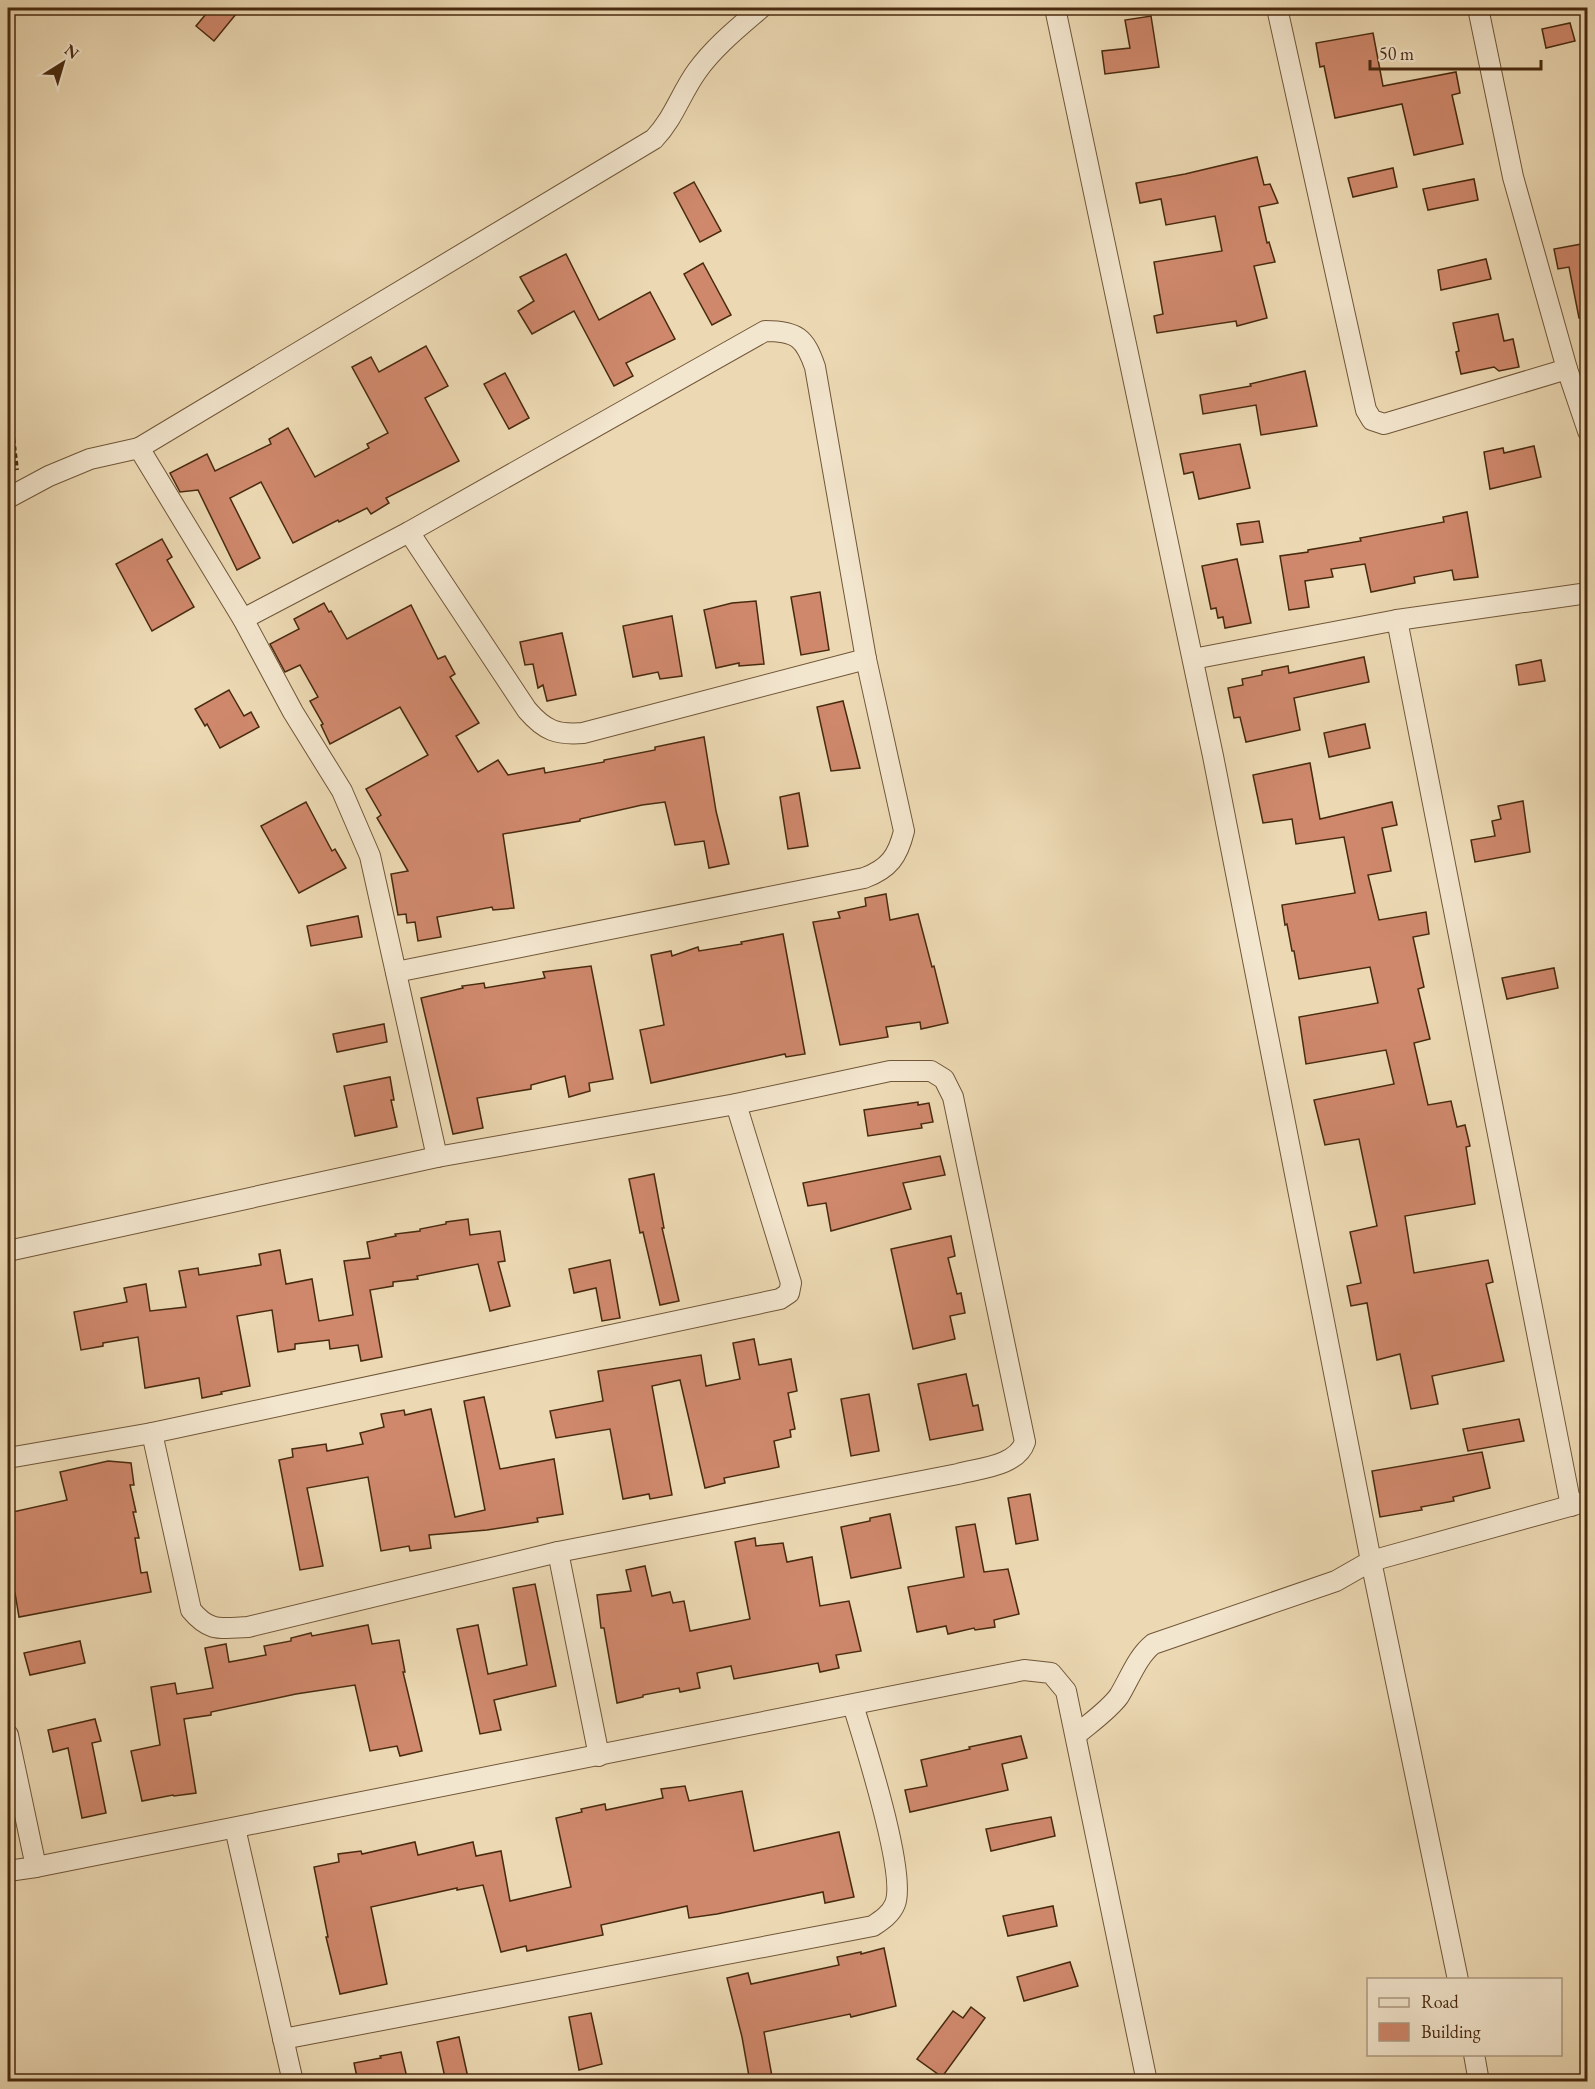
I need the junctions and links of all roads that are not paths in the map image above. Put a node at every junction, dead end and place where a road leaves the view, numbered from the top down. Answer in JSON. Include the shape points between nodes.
{"nodes":[{"id":1,"x":761,"y":8,"type":"edge"},
{"id":2,"x":1055,"y":8,"type":"edge"},
{"id":3,"x":1277,"y":8,"type":"edge"},
{"id":4,"x":1478,"y":8,"type":"edge"},
{"id":5,"x":1567,"y":369,"type":"junction"},
{"id":6,"x":1587,"y":431,"type":"edge"},
{"id":7,"x":139,"y":448,"type":"junction"},
{"id":8,"x":14,"y":495,"type":"edge"},
{"id":9,"x":409,"y":532,"type":"junction"},
{"id":10,"x":1587,"y":593,"type":"edge"},
{"id":11,"x":243,"y":619,"type":"junction"},
{"id":12,"x":1397,"y":620,"type":"junction"},
{"id":13,"x":866,"y":659,"type":"junction"},
{"id":14,"x":1193,"y":659,"type":"junction"},
{"id":15,"x":396,"y":972,"type":"junction"},
{"id":16,"x":736,"y":1104,"type":"junction"},
{"id":17,"x":437,"y":1157,"type":"junction"},
{"id":18,"x":8,"y":1251,"type":"edge"},
{"id":19,"x":152,"y":1432,"type":"junction"},
{"id":20,"x":8,"y":1458,"type":"edge"},
{"id":21,"x":1579,"y":1504,"type":"edge"},
{"id":22,"x":558,"y":1552,"type":"junction"},
{"id":23,"x":1371,"y":1561,"type":"junction"},
{"id":24,"x":853,"y":1705,"type":"junction"},
{"id":25,"x":8,"y":1735,"type":"edge"},
{"id":26,"x":1076,"y":1735,"type":"junction"},
{"id":27,"x":599,"y":1756,"type":"junction"},
{"id":28,"x":235,"y":1828,"type":"junction"},
{"id":29,"x":36,"y":1867,"type":"junction"},
{"id":30,"x":8,"y":1871,"type":"edge"},
{"id":31,"x":1458,"y":1978,"type":"edge"},
{"id":32,"x":283,"y":2040,"type":"junction"},
{"id":33,"x":1474,"y":2056,"type":"edge"},
{"id":34,"x":293,"y":2082,"type":"edge"},
{"id":35,"x":1147,"y":2082,"type":"edge"},
{"id":36,"x":1479,"y":2082,"type":"edge"}],
"edges":[{"from":1,"to":7,"type":"street","via":[[697,71],[670,120],[654,139]]},
{"from":2,"to":14,"type":"street"},
{"from":3,"to":5,"type":"street","via":[[1366,410],[1372,420],[1384,424]]},
{"from":4,"to":5,"type":"street","via":[[1513,177]]},
{"from":5,"to":6,"type":"street"},
{"from":7,"to":8,"type":"street","via":[[90,459]]},
{"from":7,"to":11,"type":"street"},
{"from":9,"to":11,"type":"street"},
{"from":9,"to":13,"type":"street","via":[[527,710],[548,729],[564,735]]},
{"from":9,"to":13,"type":"street","via":[[765,331],[782,331],[796,336],[808,347],[815,367]]},
{"from":10,"to":12,"type":"street"},
{"from":11,"to":15,"type":"street","via":[[293,712],[342,791],[370,856]]},
{"from":12,"to":14,"type":"street"},
{"from":12,"to":21,"type":"street"},
{"from":13,"to":15,"type":"street","via":[[904,831],[900,847],[879,873]]},
{"from":14,"to":23,"type":"street"},
{"from":15,"to":17,"type":"street"},
{"from":16,"to":17,"type":"street"},
{"from":16,"to":19,"type":"street","via":[[790,1283],[789,1293],[780,1299]]},
{"from":16,"to":22,"type":"street","via":[[890,1071],[931,1071],[944,1079],[958,1118],[1025,1442],[1023,1449],[1010,1460],[958,1474]]},
{"from":17,"to":18,"type":"street"},
{"from":19,"to":20,"type":"street"},
{"from":19,"to":22,"type":"street","via":[[191,1610],[201,1623],[217,1629],[248,1627]]},
{"from":21,"to":23,"type":"street"},
{"from":22,"to":27,"type":"street"},
{"from":23,"to":26,"type":"street","via":[[1336,1581],[1153,1644],[1146,1649],[1117,1698]]},
{"from":23,"to":31,"type":"street"},
{"from":24,"to":26,"type":"street","via":[[1024,1670],[1051,1673],[1066,1691]]},
{"from":24,"to":27,"type":"street"},
{"from":24,"to":32,"type":"street","via":[[881,1800],[897,1885],[896,1903],[888,1916],[873,1926]]},
{"from":25,"to":29,"type":"street"},
{"from":26,"to":35,"type":"street"},
{"from":27,"to":28,"type":"street"},
{"from":28,"to":29,"type":"street"},
{"from":28,"to":32,"type":"street"},
{"from":29,"to":30,"type":"street"},
{"from":32,"to":34,"type":"street"},
{"from":33,"to":36,"type":"street"}]}
